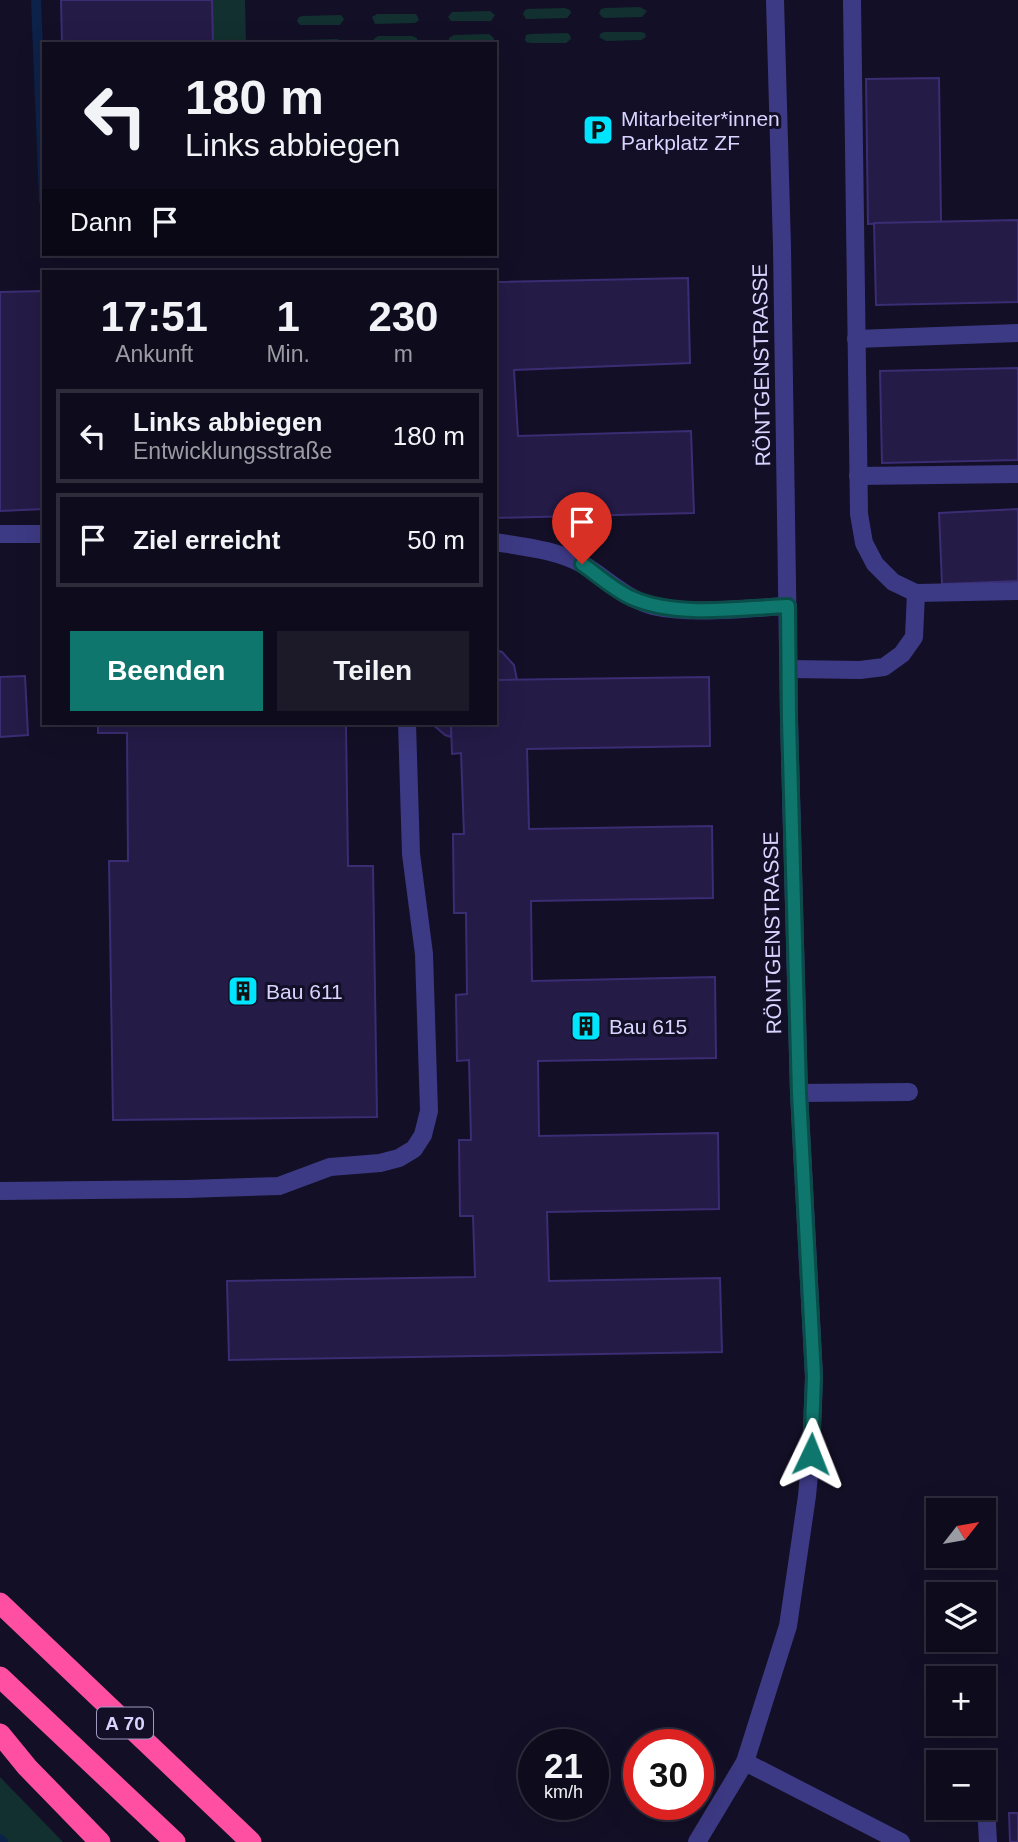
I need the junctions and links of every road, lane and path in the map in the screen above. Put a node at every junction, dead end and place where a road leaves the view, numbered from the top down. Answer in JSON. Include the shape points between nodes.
{"nodes":[{"id":1,"x":775,"y":0,"type":"edge"},
{"id":2,"x":852,"y":0,"type":"edge"},
{"id":3,"x":1018,"y":333,"type":"edge"},
{"id":4,"x":856,"y":339,"type":"junction"},
{"id":5,"x":1018,"y":474,"type":"edge"},
{"id":6,"x":858,"y":476,"type":"junction"},
{"id":7,"x":0,"y":534,"type":"edge"},
{"id":8,"x":42,"y":534,"type":"edge"},
{"id":9,"x":497,"y":542,"type":"edge"},
{"id":10,"x":1018,"y":591,"type":"edge"},
{"id":11,"x":916,"y":593,"type":"junction"},
{"id":12,"x":788,"y":606,"type":"junction"},
{"id":13,"x":789,"y":669,"type":"junction"},
{"id":14,"x":407,"y":725,"type":"edge"},
{"id":15,"x":909,"y":1092,"type":"dead end"},
{"id":16,"x":799,"y":1093,"type":"junction"},
{"id":17,"x":0,"y":1191,"type":"edge"},
{"id":18,"x":0,"y":1603,"type":"edge"},
{"id":19,"x":0,"y":1677,"type":"edge"},
{"id":20,"x":0,"y":1734,"type":"edge"},
{"id":21,"x":745,"y":1762,"type":"junction"},
{"id":22,"x":987,"y":1820,"type":"edge"},
{"id":23,"x":100,"y":1842,"type":"edge"},
{"id":24,"x":175,"y":1842,"type":"edge"},
{"id":25,"x":251,"y":1842,"type":"edge"},
{"id":26,"x":697,"y":1842,"type":"edge"},
{"id":27,"x":901,"y":1842,"type":"edge"},
{"id":28,"x":988,"y":1842,"type":"edge"}],
"edges":[{"from":1,"to":12,"type":"street","name":"RÖNTGENSTRASSE"},
{"from":2,"to":4,"type":"street"},
{"from":3,"to":4,"type":"street"},
{"from":4,"to":6,"type":"street"},
{"from":5,"to":6,"type":"street"},
{"from":6,"to":11,"type":"street","via":[[864,543],[875,564],[893,582]]},
{"from":7,"to":8,"type":"street"},
{"from":9,"to":12,"type":"street","via":[[542,549],[582,564],[629,597],[653,606],[685,610]]},
{"from":10,"to":11,"type":"street"},
{"from":11,"to":13,"type":"street","via":[[915,637],[884,667]]},
{"from":12,"to":13,"type":"street","name":"RÖNTGENSTRASSE"},
{"from":13,"to":16,"type":"street","name":"RÖNTGENSTRASSE"},
{"from":14,"to":17,"type":"street","via":[[411,854],[425,954],[429,1111],[414,1149],[380,1163],[330,1167],[279,1186]]},
{"from":15,"to":16,"type":"street"},
{"from":16,"to":21,"type":"street","name":"RÖNTGENSTRASSE","via":[[814,1377],[811,1454],[788,1626]]},
{"from":18,"to":25,"type":"highway","number":"A 70"},
{"from":19,"to":24,"type":"highway","number":"A 70"},
{"from":20,"to":23,"type":"highway"},
{"from":21,"to":26,"type":"street","name":"RÖNTGENSTRASSE"},
{"from":21,"to":27,"type":"street"},
{"from":22,"to":28,"type":"street"}]}
